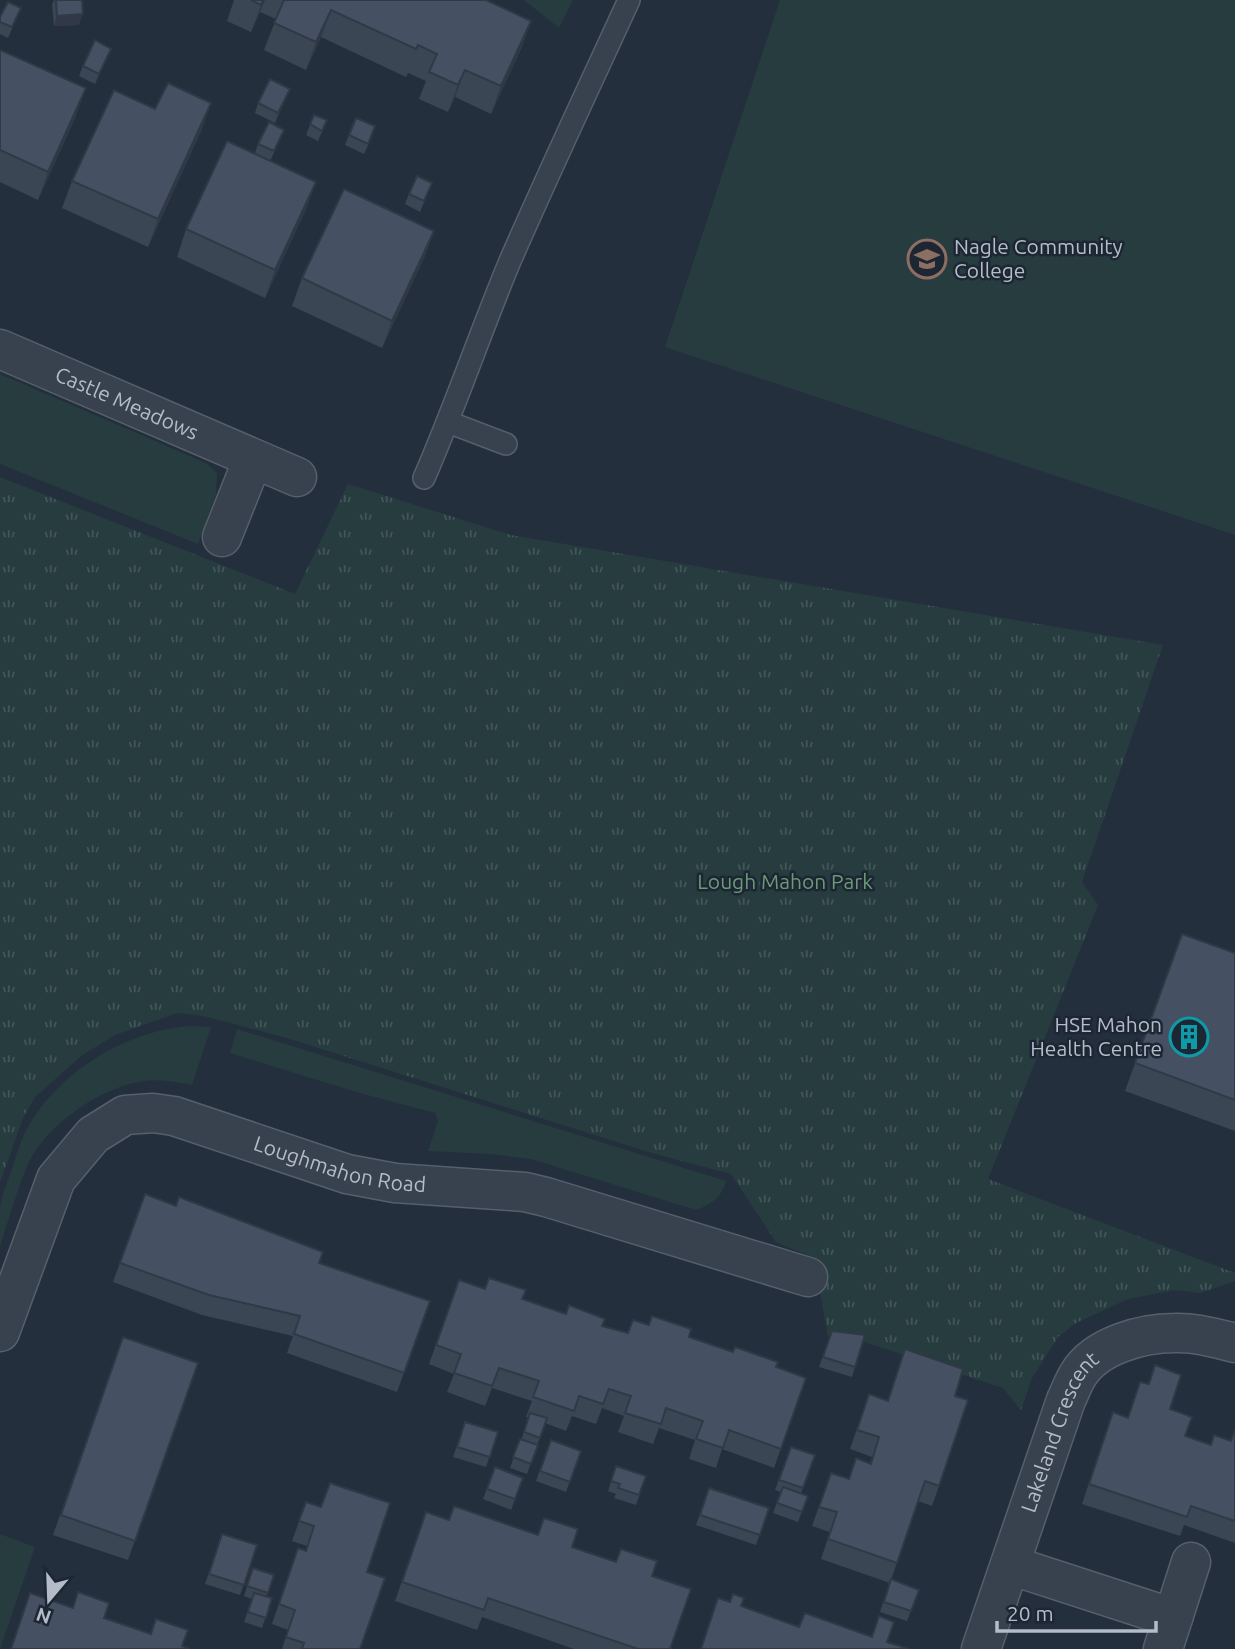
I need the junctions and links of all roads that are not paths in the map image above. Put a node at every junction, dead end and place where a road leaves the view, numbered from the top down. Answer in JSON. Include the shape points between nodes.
{"nodes":[{"id":1,"x":629,"y":0,"type":"edge"},
{"id":2,"x":0,"y":349,"type":"edge"},
{"id":3,"x":448,"y":422,"type":"junction"},
{"id":4,"x":506,"y":444,"type":"dead end"},
{"id":5,"x":253,"y":459,"type":"junction"},
{"id":6,"x":297,"y":477,"type":"dead end"},
{"id":7,"x":424,"y":478,"type":"dead end"},
{"id":8,"x":222,"y":537,"type":"dead end"},
{"id":9,"x":807,"y":1277,"type":"dead end"},
{"id":10,"x":0,"y":1332,"type":"edge"},
{"id":11,"x":1235,"y":1343,"type":"edge"},
{"id":12,"x":1191,"y":1562,"type":"dead end"},
{"id":13,"x":1010,"y":1566,"type":"junction"},
{"id":14,"x":1168,"y":1633,"type":"edge"},
{"id":15,"x":981,"y":1649,"type":"edge"}],
"edges":[{"from":1,"to":3,"type":"lane","via":[[511,261]]},
{"from":2,"to":5,"type":"street","name":"Castle Meadows"},
{"from":3,"to":4,"type":"lane"},
{"from":3,"to":7,"type":"lane"},
{"from":5,"to":6,"type":"street","name":"Castle Meadows"},
{"from":5,"to":8,"type":"street"},
{"from":9,"to":10,"type":"street","name":"Loughmahon Road","via":[[555,1199],[347,1174],[153,1113],[125,1115],[93,1135],[56,1180]]},
{"from":11,"to":13,"type":"street","name":"Lakeland Crescent","via":[[1178,1332],[1150,1335],[1098,1355],[1079,1373]]},
{"from":12,"to":14,"type":"street"},
{"from":13,"to":14,"type":"street"},
{"from":13,"to":15,"type":"street","name":"Lakeland Crescent"}]}
